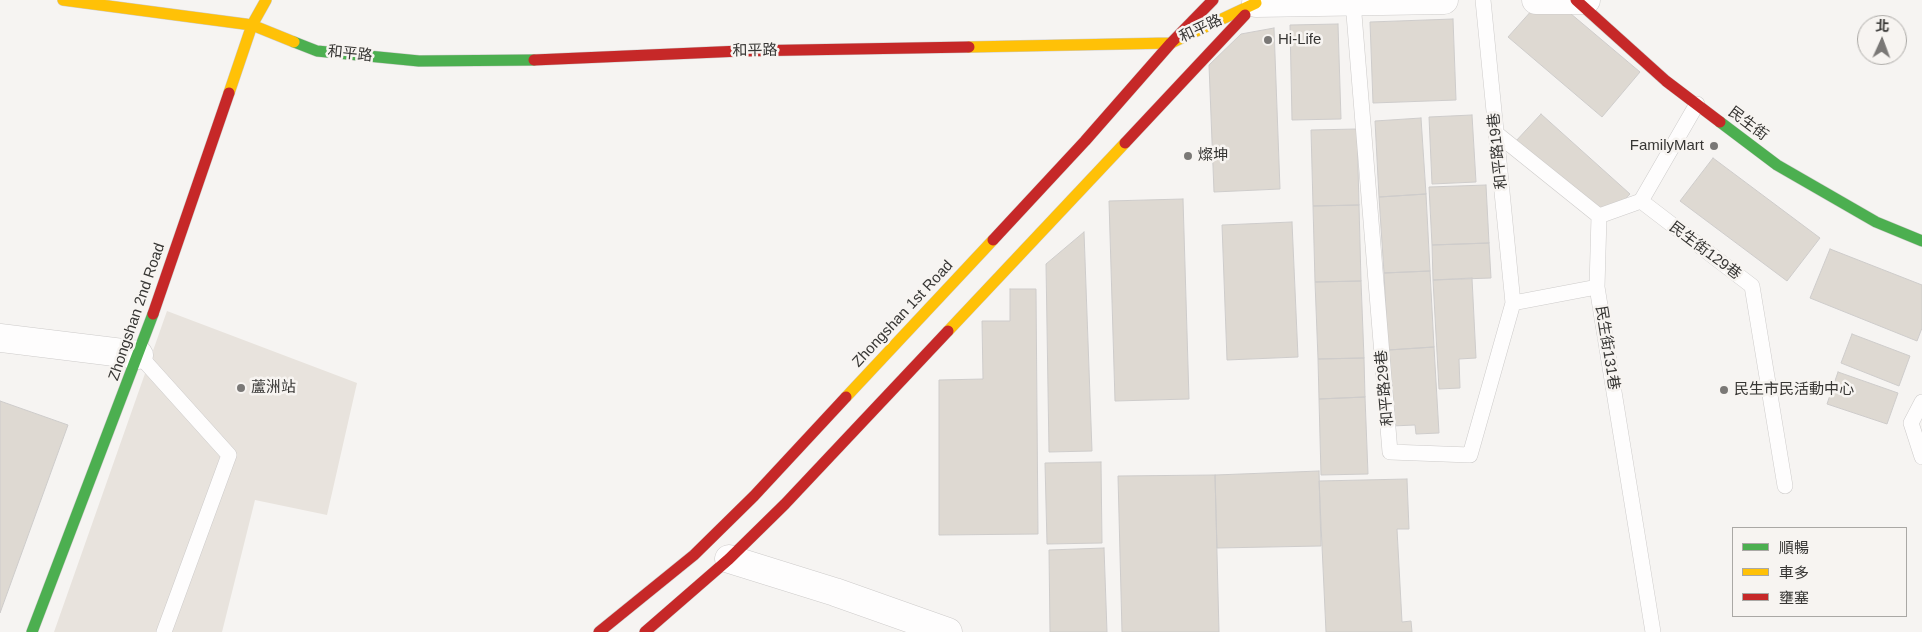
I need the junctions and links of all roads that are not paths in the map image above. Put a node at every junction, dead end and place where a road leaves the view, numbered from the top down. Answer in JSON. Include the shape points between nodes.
{"nodes":[{"id":1,"x":63,"y":0,"type":"edge"},
{"id":2,"x":266,"y":0,"type":"edge"},
{"id":3,"x":1213,"y":0,"type":"edge"},
{"id":4,"x":1444,"y":0,"type":"edge"},
{"id":5,"x":1483,"y":0,"type":"edge"},
{"id":6,"x":1536,"y":0,"type":"edge"},
{"id":7,"x":1579,"y":0,"type":"edge"},
{"id":8,"x":1258,"y":2,"type":"edge"},
{"id":9,"x":1352,"y":2,"type":"junction"},
{"id":10,"x":252,"y":25,"type":"junction"},
{"id":11,"x":1171,"y":42,"type":"junction"},
{"id":12,"x":1697,"y":104,"type":"junction"},
{"id":13,"x":1497,"y":134,"type":"junction"},
{"id":14,"x":1641,"y":201,"type":"junction"},
{"id":15,"x":1599,"y":216,"type":"junction"},
{"id":16,"x":1922,"y":241,"type":"edge"},
{"id":17,"x":1597,"y":287,"type":"junction"},
{"id":18,"x":1513,"y":303,"type":"junction"},
{"id":19,"x":0,"y":338,"type":"edge"},
{"id":20,"x":139,"y":355,"type":"junction"},
{"id":21,"x":1922,"y":402,"type":"edge"},
{"id":22,"x":1922,"y":457,"type":"edge"},
{"id":23,"x":1785,"y":486,"type":"dead end"},
{"id":24,"x":729,"y":559,"type":"junction"},
{"id":25,"x":32,"y":632,"type":"edge"},
{"id":26,"x":164,"y":632,"type":"edge"},
{"id":27,"x":599,"y":632,"type":"edge"},
{"id":28,"x":645,"y":632,"type":"edge"},
{"id":29,"x":948,"y":632,"type":"edge"},
{"id":30,"x":1653,"y":632,"type":"edge"}],
"edges":[{"from":1,"to":10,"type":"street","name":"和平路"},
{"from":2,"to":10,"type":"street","name":"Zhongshan 2nd Road"},
{"from":3,"to":11,"type":"street","name":"Zhongshan 1st Road"},
{"from":4,"to":9,"type":"street","name":"和平路"},
{"from":5,"to":13,"type":"lane","name":"和平路19巷"},
{"from":6,"to":7,"type":"street"},
{"from":7,"to":12,"type":"street","name":"民生街","via":[[1666,81]]},
{"from":8,"to":9,"type":"street","name":"和平路"},
{"from":8,"to":11,"type":"street","name":"和平路"},
{"from":8,"to":24,"type":"street","via":[[1120,145],[786,504]]},
{"from":9,"to":18,"type":"lane","name":"和平路29巷","via":[[1390,452],[1470,455]]},
{"from":10,"to":11,"type":"street","name":"和平路","via":[[316,51],[419,61],[525,60],[751,50]]},
{"from":10,"to":20,"type":"street","name":"Zhongshan 2nd Road"},
{"from":11,"to":27,"type":"street","name":"Zhongshan 1st Road","via":[[1085,141],[754,496],[694,555]]},
{"from":12,"to":14,"type":"lane"},
{"from":12,"to":16,"type":"street","name":"民生街","via":[[1777,165],[1876,222]]},
{"from":13,"to":15,"type":"lane"},
{"from":13,"to":18,"type":"lane","name":"和平路19巷"},
{"from":14,"to":15,"type":"lane"},
{"from":14,"to":23,"type":"lane","name":"民生街129巷","via":[[1752,286]]},
{"from":15,"to":17,"type":"lane","name":"民生街131巷"},
{"from":17,"to":18,"type":"lane"},
{"from":17,"to":30,"type":"lane","name":"民生街131巷"},
{"from":19,"to":20,"type":"street"},
{"from":20,"to":25,"type":"street","name":"Zhongshan 2nd Road"},
{"from":20,"to":26,"type":"lane","via":[[229,455]]},
{"from":21,"to":22,"type":"lane","via":[[1911,423]]},
{"from":24,"to":28,"type":"street"},
{"from":24,"to":29,"type":"street","via":[[836,592]]}]}
